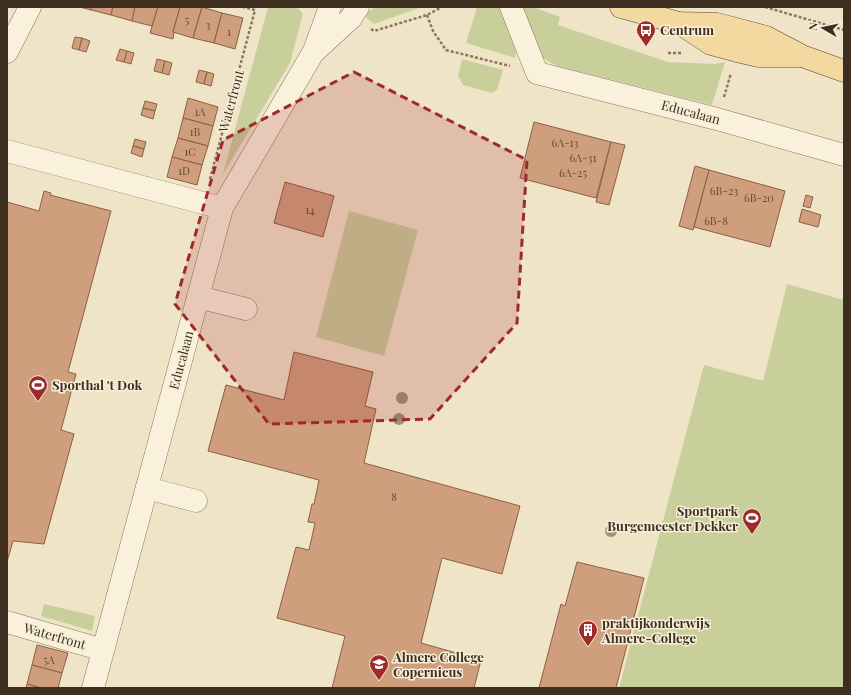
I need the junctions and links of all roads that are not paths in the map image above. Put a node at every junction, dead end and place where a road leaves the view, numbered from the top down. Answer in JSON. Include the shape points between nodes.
{"nodes":[{"id":1,"x":30,"y":7,"type":"edge"},
{"id":2,"x":330,"y":7,"type":"edge"},
{"id":3,"x":511,"y":7,"type":"edge"},
{"id":4,"x":621,"y":7,"type":"edge"},
{"id":5,"x":355,"y":12,"type":"edge"},
{"id":6,"x":314,"y":51,"type":"junction"},
{"id":7,"x":7,"y":52,"type":"edge"},
{"id":8,"x":844,"y":71,"type":"edge"},
{"id":9,"x":7,"y":151,"type":"edge"},
{"id":10,"x":844,"y":154,"type":"edge"},
{"id":11,"x":212,"y":206,"type":"junction"},
{"id":12,"x":198,"y":297,"type":"junction"},
{"id":13,"x":246,"y":309,"type":"dead end"},
{"id":14,"x":147,"y":488,"type":"junction"},
{"id":15,"x":196,"y":501,"type":"dead end"},
{"id":16,"x":7,"y":622,"type":"edge"},
{"id":17,"x":103,"y":650,"type":"junction"},
{"id":18,"x":93,"y":688,"type":"edge"}],
"edges":[{"from":1,"to":7,"type":"street"},
{"from":2,"to":6,"type":"street","name":"Educalaan"},
{"from":3,"to":10,"type":"street","name":"Educalaan","via":[[537,72]]},
{"from":4,"to":8,"type":"main road","via":[[679,23],[711,44],[759,56],[802,56]]},
{"from":5,"to":6,"type":"street","name":"Educalaan"},
{"from":6,"to":11,"type":"street","name":"Educalaan"},
{"from":9,"to":11,"type":"street"},
{"from":11,"to":12,"type":"street","name":"Educalaan"},
{"from":12,"to":13,"type":"street"},
{"from":12,"to":14,"type":"street","name":"Educalaan"},
{"from":14,"to":15,"type":"street"},
{"from":14,"to":17,"type":"street","name":"Educalaan"},
{"from":16,"to":17,"type":"street","name":"Waterfront"},
{"from":17,"to":18,"type":"street","name":"Educalaan"}]}
